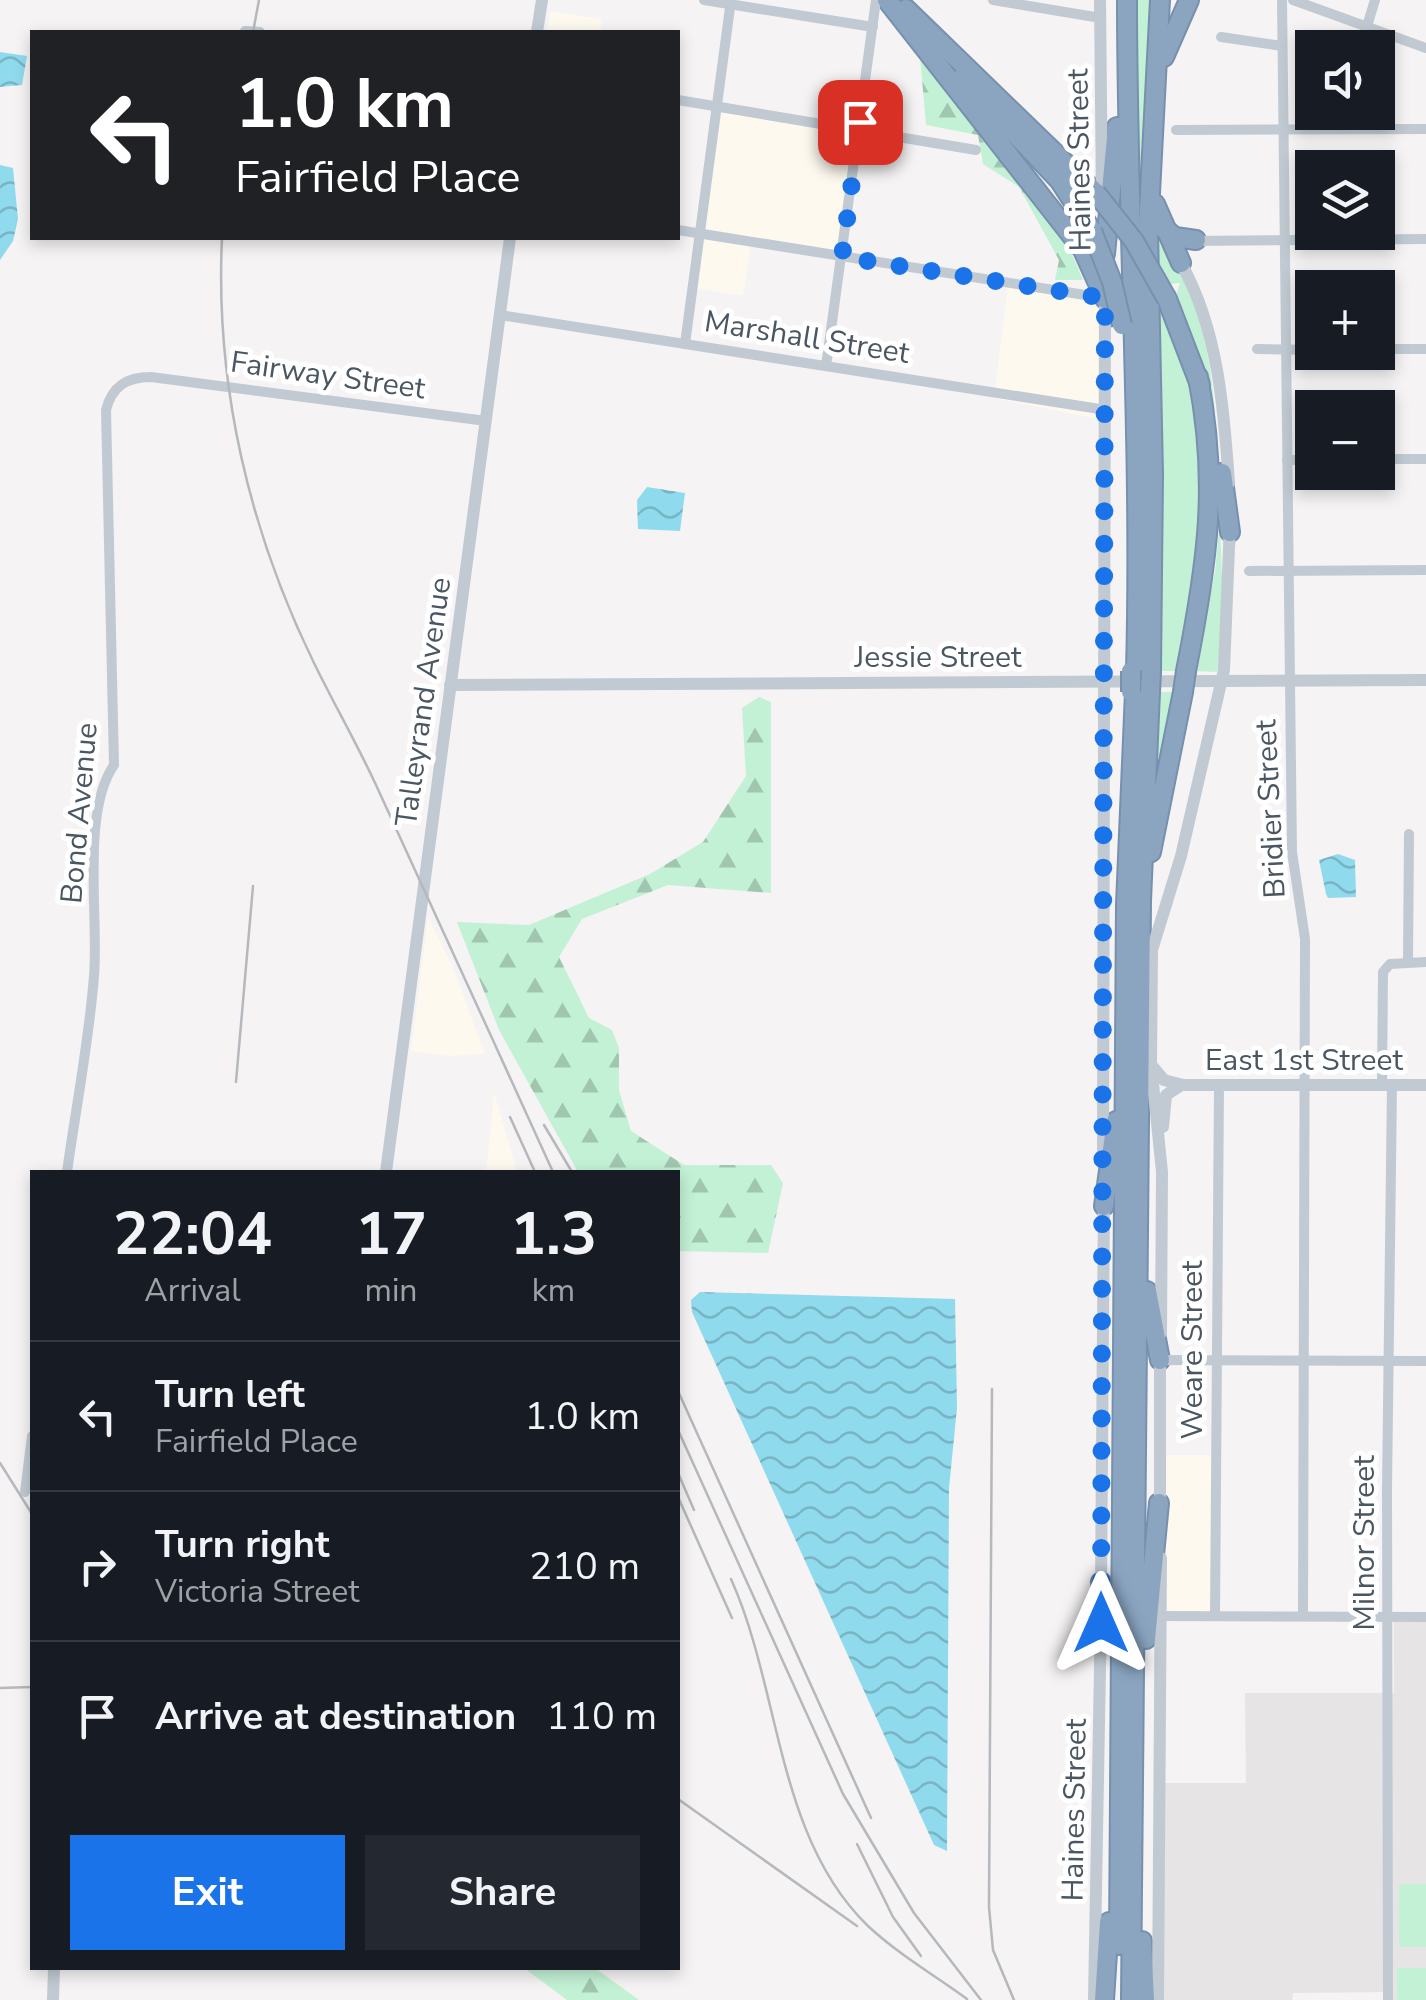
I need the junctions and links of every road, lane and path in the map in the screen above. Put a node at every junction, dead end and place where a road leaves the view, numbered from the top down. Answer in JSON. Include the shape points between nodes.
{"nodes":[{"id":1,"x":542,"y":0,"type":"edge"},
{"id":2,"x":704,"y":0,"type":"edge"},
{"id":3,"x":876,"y":0,"type":"edge"},
{"id":4,"x":993,"y":0,"type":"edge"},
{"id":5,"x":1100,"y":0,"type":"edge"},
{"id":6,"x":1127,"y":0,"type":"edge"},
{"id":7,"x":1160,"y":0,"type":"edge"},
{"id":8,"x":1190,"y":0,"type":"edge"},
{"id":9,"x":1282,"y":0,"type":"edge"},
{"id":10,"x":1293,"y":0,"type":"edge"},
{"id":11,"x":1375,"y":0,"type":"edge"},
{"id":12,"x":731,"y":2,"type":"edge"},
{"id":13,"x":896,"y":4,"type":"edge"},
{"id":14,"x":1101,"y":18,"type":"junction"},
{"id":15,"x":1367,"y":26,"type":"junction"},
{"id":16,"x":873,"y":28,"type":"junction"},
{"id":17,"x":538,"y":30,"type":"edge"},
{"id":18,"x":1127,"y":32,"type":"junction"},
{"id":19,"x":1221,"y":37,"type":"dead end"},
{"id":20,"x":1282,"y":46,"type":"junction"},
{"id":21,"x":1426,"y":48,"type":"edge"},
{"id":22,"x":680,"y":100,"type":"edge"},
{"id":23,"x":1154,"y":101,"type":"junction"},
{"id":24,"x":717,"y":107,"type":"junction"},
{"id":25,"x":1426,"y":128,"type":"edge"},
{"id":26,"x":1176,"y":130,"type":"dead end"},
{"id":27,"x":1285,"y":130,"type":"junction"},
{"id":28,"x":859,"y":131,"type":"junction"},
{"id":29,"x":976,"y":150,"type":"dead end"},
{"id":30,"x":1150,"y":163,"type":"junction"},
{"id":31,"x":1162,"y":227,"type":"junction"},
{"id":32,"x":680,"y":230,"type":"edge"},
{"id":33,"x":700,"y":233,"type":"junction"},
{"id":34,"x":1426,"y":239,"type":"edge"},
{"id":35,"x":510,"y":240,"type":"edge"},
{"id":36,"x":1196,"y":240,"type":"junction"},
{"id":37,"x":1287,"y":240,"type":"junction"},
{"id":38,"x":1106,"y":254,"type":"junction"},
{"id":39,"x":842,"y":257,"type":"junction"},
{"id":40,"x":1181,"y":263,"type":"junction"},
{"id":41,"x":1105,"y":298,"type":"junction"},
{"id":42,"x":500,"y":316,"type":"junction"},
{"id":43,"x":684,"y":344,"type":"junction"},
{"id":44,"x":1395,"y":349,"type":"edge"},
{"id":45,"x":1426,"y":349,"type":"edge"},
{"id":46,"x":1258,"y":350,"type":"dead end"},
{"id":47,"x":1287,"y":350,"type":"junction"},
{"id":48,"x":1295,"y":350,"type":"edge"},
{"id":49,"x":826,"y":366,"type":"junction"},
{"id":50,"x":1198,"y":377,"type":"junction"},
{"id":51,"x":162,"y":378,"type":"joint"},
{"id":52,"x":1106,"y":410,"type":"junction"},
{"id":53,"x":486,"y":422,"type":"junction"},
{"id":54,"x":1395,"y":459,"type":"edge"},
{"id":55,"x":1426,"y":459,"type":"edge"},
{"id":56,"x":1287,"y":460,"type":"junction"},
{"id":57,"x":1295,"y":460,"type":"edge"},
{"id":58,"x":1230,"y":532,"type":"junction"},
{"id":59,"x":1426,"y":570,"type":"edge"},
{"id":60,"x":1249,"y":571,"type":"dead end"},
{"id":61,"x":1288,"y":571,"type":"junction"},
{"id":62,"x":1139,"y":671,"type":"junction"},
{"id":63,"x":1222,"y":680,"type":"junction"},
{"id":64,"x":1289,"y":680,"type":"junction"},
{"id":65,"x":1426,"y":680,"type":"edge"},
{"id":66,"x":1106,"y":682,"type":"junction"},
{"id":67,"x":450,"y":685,"type":"junction"},
{"id":68,"x":1139,"y":692,"type":"junction"},
{"id":69,"x":1409,"y":834,"type":"dead end"},
{"id":70,"x":1141,"y":902,"type":"junction"},
{"id":71,"x":1408,"y":962,"type":"junction"},
{"id":72,"x":1426,"y":962,"type":"edge"},
{"id":73,"x":1125,"y":1056,"type":"junction"},
{"id":74,"x":1151,"y":1064,"type":"junction"},
{"id":75,"x":1387,"y":1085,"type":"junction"},
{"id":76,"x":1426,"y":1085,"type":"edge"},
{"id":77,"x":1183,"y":1086,"type":"junction"},
{"id":78,"x":1219,"y":1086,"type":"junction"},
{"id":79,"x":1306,"y":1086,"type":"junction"},
{"id":80,"x":66,"y":1170,"type":"edge"},
{"id":81,"x":386,"y":1170,"type":"edge"},
{"id":82,"x":1162,"y":1172,"type":"junction"},
{"id":83,"x":1104,"y":1206,"type":"junction"},
{"id":84,"x":1139,"y":1210,"type":"junction"},
{"id":85,"x":1160,"y":1360,"type":"junction"},
{"id":86,"x":1218,"y":1360,"type":"junction"},
{"id":87,"x":1304,"y":1361,"type":"junction"},
{"id":88,"x":1389,"y":1361,"type":"junction"},
{"id":89,"x":1426,"y":1361,"type":"edge"},
{"id":90,"x":30,"y":1455,"type":"edge"},
{"id":91,"x":26,"y":1492,"type":"dead end"},
{"id":92,"x":1160,"y":1503,"type":"junction"},
{"id":93,"x":1101,"y":1582,"type":"junction"},
{"id":94,"x":1215,"y":1615,"type":"junction"},
{"id":95,"x":1161,"y":1616,"type":"junction"},
{"id":96,"x":1302,"y":1616,"type":"junction"},
{"id":97,"x":1390,"y":1617,"type":"junction"},
{"id":98,"x":1426,"y":1617,"type":"edge"},
{"id":99,"x":1119,"y":1711,"type":"junction"},
{"id":100,"x":1136,"y":1740,"type":"junction"},
{"id":101,"x":1135,"y":1785,"type":"junction"},
{"id":102,"x":1119,"y":1862,"type":"junction"},
{"id":103,"x":54,"y":1970,"type":"edge"},
{"id":104,"x":53,"y":2000,"type":"edge"},
{"id":105,"x":1094,"y":2000,"type":"edge"},
{"id":106,"x":1104,"y":2000,"type":"edge"},
{"id":107,"x":1119,"y":2000,"type":"edge"},
{"id":108,"x":1131,"y":2000,"type":"edge"},
{"id":109,"x":1145,"y":2000,"type":"edge"},
{"id":110,"x":1158,"y":2000,"type":"edge"},
{"id":111,"x":1388,"y":2000,"type":"edge"}],
"edges":[{"from":1,"to":17,"type":"street"},
{"from":2,"to":12,"type":"street"},
{"from":3,"to":16,"type":"street"},
{"from":4,"to":14,"type":"street"},
{"from":5,"to":14,"type":"street","name":"Haines Street"},
{"from":6,"to":18,"type":"highway"},
{"from":7,"to":23,"type":"highway"},
{"from":8,"to":23,"type":"highway","via":[[1170,38]]},
{"from":9,"to":20,"type":"street","name":"Bridier Street"},
{"from":10,"to":15,"type":"street"},
{"from":11,"to":15,"type":"street"},
{"from":12,"to":16,"type":"street"},
{"from":12,"to":24,"type":"street"},
{"from":13,"to":41,"type":"highway","via":[[1083,250]]},
{"from":13,"to":50,"type":"highway","bridge":true,"via":[[1096,193],[1167,298]]},
{"from":13,"to":62,"type":"highway","bridge":true,"via":[[1047,166],[1092,232],[1115,290]]},
{"from":14,"to":38,"type":"street","name":"Haines Street"},
{"from":15,"to":21,"type":"street"},
{"from":16,"to":28,"type":"street"},
{"from":18,"to":38,"type":"highway"},
{"from":18,"to":62,"type":"highway"},
{"from":19,"to":20,"type":"street"},
{"from":20,"to":27,"type":"street","name":"Bridier Street"},
{"from":22,"to":24,"type":"street"},
{"from":23,"to":30,"type":"highway"},
{"from":24,"to":28,"type":"street"},
{"from":24,"to":33,"type":"street"},
{"from":25,"to":27,"type":"street"},
{"from":26,"to":27,"type":"street"},
{"from":27,"to":37,"type":"street","name":"Bridier Street"},
{"from":28,"to":29,"type":"street"},
{"from":28,"to":39,"type":"street"},
{"from":30,"to":31,"type":"highway"},
{"from":30,"to":62,"type":"highway"},
{"from":31,"to":36,"type":"highway"},
{"from":31,"to":40,"type":"highway"},
{"from":32,"to":33,"type":"street"},
{"from":33,"to":39,"type":"street"},
{"from":33,"to":43,"type":"street"},
{"from":34,"to":37,"type":"street"},
{"from":35,"to":42,"type":"street","name":"Talleyrand Avenue"},
{"from":36,"to":37,"type":"street"},
{"from":36,"to":40,"type":"street","via":[[1184,248]]},
{"from":37,"to":47,"type":"street","name":"Bridier Street"},
{"from":38,"to":41,"type":"street","name":"Haines Street"},
{"from":39,"to":41,"type":"street"},
{"from":39,"to":49,"type":"street"},
{"from":40,"to":58,"type":"street","via":[[1203,309],[1214,356]]},
{"from":41,"to":52,"type":"street","name":"Haines Street"},
{"from":42,"to":43,"type":"street","name":"Marshall Street"},
{"from":42,"to":53,"type":"street","name":"Talleyrand Avenue"},
{"from":43,"to":49,"type":"street","name":"Marshall Street"},
{"from":44,"to":45,"type":"street"},
{"from":46,"to":47,"type":"street"},
{"from":47,"to":48,"type":"street"},
{"from":47,"to":56,"type":"street","name":"Bridier Street"},
{"from":49,"to":52,"type":"street","name":"Marshall Street"},
{"from":50,"to":58,"type":"highway"},
{"from":50,"to":70,"type":"highway","bridge":true,"via":[[1212,490],[1205,579]]},
{"from":51,"to":53,"type":"street","name":"Fairway Street"},
{"from":51,"to":80,"type":"street","name":"Bond Avenue","via":[[128,380],[112,393],[106,410],[114,765],[104,780],[96,840],[94,974]]},
{"from":52,"to":66,"type":"street","name":"Haines Street"},
{"from":53,"to":67,"type":"street","name":"Talleyrand Avenue"},
{"from":54,"to":55,"type":"street"},
{"from":56,"to":57,"type":"street"},
{"from":56,"to":61,"type":"street","name":"Bridier Street"},
{"from":58,"to":63,"type":"street"},
{"from":59,"to":61,"type":"street"},
{"from":60,"to":61,"type":"street"},
{"from":61,"to":64,"type":"street","name":"Bridier Street"},
{"from":62,"to":68,"type":"highway","bridge":true},
{"from":63,"to":64,"type":"street","name":"Jessie Street"},
{"from":63,"to":66,"type":"street","name":"Jessie Street"},
{"from":63,"to":74,"type":"street","via":[[1180,856],[1153,937]]},
{"from":64,"to":65,"type":"street","name":"Jessie Street"},
{"from":64,"to":79,"type":"street","name":"Bridier Street","via":[[1292,852],[1305,939]]},
{"from":66,"to":67,"type":"street","name":"Jessie Street"},
{"from":66,"to":83,"type":"street","name":"Haines Street"},
{"from":67,"to":81,"type":"street","name":"Talleyrand Avenue"},
{"from":68,"to":70,"type":"highway"},
{"from":68,"to":73,"type":"highway"},
{"from":69,"to":71,"type":"street"},
{"from":70,"to":84,"type":"highway"},
{"from":71,"to":72,"type":"street"},
{"from":71,"to":75,"type":"street","name":"Milnor Street","via":[[1382,972]]},
{"from":73,"to":83,"type":"highway"},
{"from":73,"to":99,"type":"highway"},
{"from":74,"to":77,"type":"street","name":"East 1st Street","via":[[1164,1080]]},
{"from":74,"to":82,"type":"street"},
{"from":75,"to":76,"type":"street","name":"East 1st Street"},
{"from":75,"to":79,"type":"street","name":"East 1st Street"},
{"from":75,"to":88,"type":"street","name":"Milnor Street"},
{"from":77,"to":78,"type":"street","name":"East 1st Street"},
{"from":77,"to":82,"type":"street","name":"East 1st Street","via":[[1164,1100]]},
{"from":78,"to":79,"type":"street","name":"East 1st Street"},
{"from":78,"to":86,"type":"street","name":"Weare Street"},
{"from":79,"to":87,"type":"street","name":"Bridier Street"},
{"from":82,"to":85,"type":"street"},
{"from":83,"to":93,"type":"street","name":"Haines Street"},
{"from":84,"to":85,"type":"highway"},
{"from":84,"to":100,"type":"highway"},
{"from":85,"to":86,"type":"street"},
{"from":85,"to":92,"type":"street"},
{"from":86,"to":87,"type":"street"},
{"from":86,"to":94,"type":"street","name":"Weare Street"},
{"from":87,"to":88,"type":"street"},
{"from":87,"to":96,"type":"street","name":"Bridier Street"},
{"from":88,"to":89,"type":"street"},
{"from":88,"to":97,"type":"street","name":"Milnor Street"},
{"from":90,"to":91,"type":"street"},
{"from":92,"to":95,"type":"street"},
{"from":92,"to":100,"type":"highway"},
{"from":93,"to":99,"type":"highway"},
{"from":93,"to":105,"type":"street","name":"Haines Street"},
{"from":94,"to":95,"type":"street"},
{"from":94,"to":96,"type":"street"},
{"from":95,"to":110,"type":"street"},
{"from":96,"to":97,"type":"street"},
{"from":97,"to":98,"type":"street"},
{"from":97,"to":111,"type":"street","name":"Milnor Street"},
{"from":99,"to":102,"type":"highway"},
{"from":100,"to":101,"type":"highway"},
{"from":101,"to":108,"type":"highway"},
{"from":101,"to":109,"type":"highway"},
{"from":102,"to":106,"type":"highway"},
{"from":102,"to":107,"type":"highway"},
{"from":103,"to":104,"type":"street"}]}
